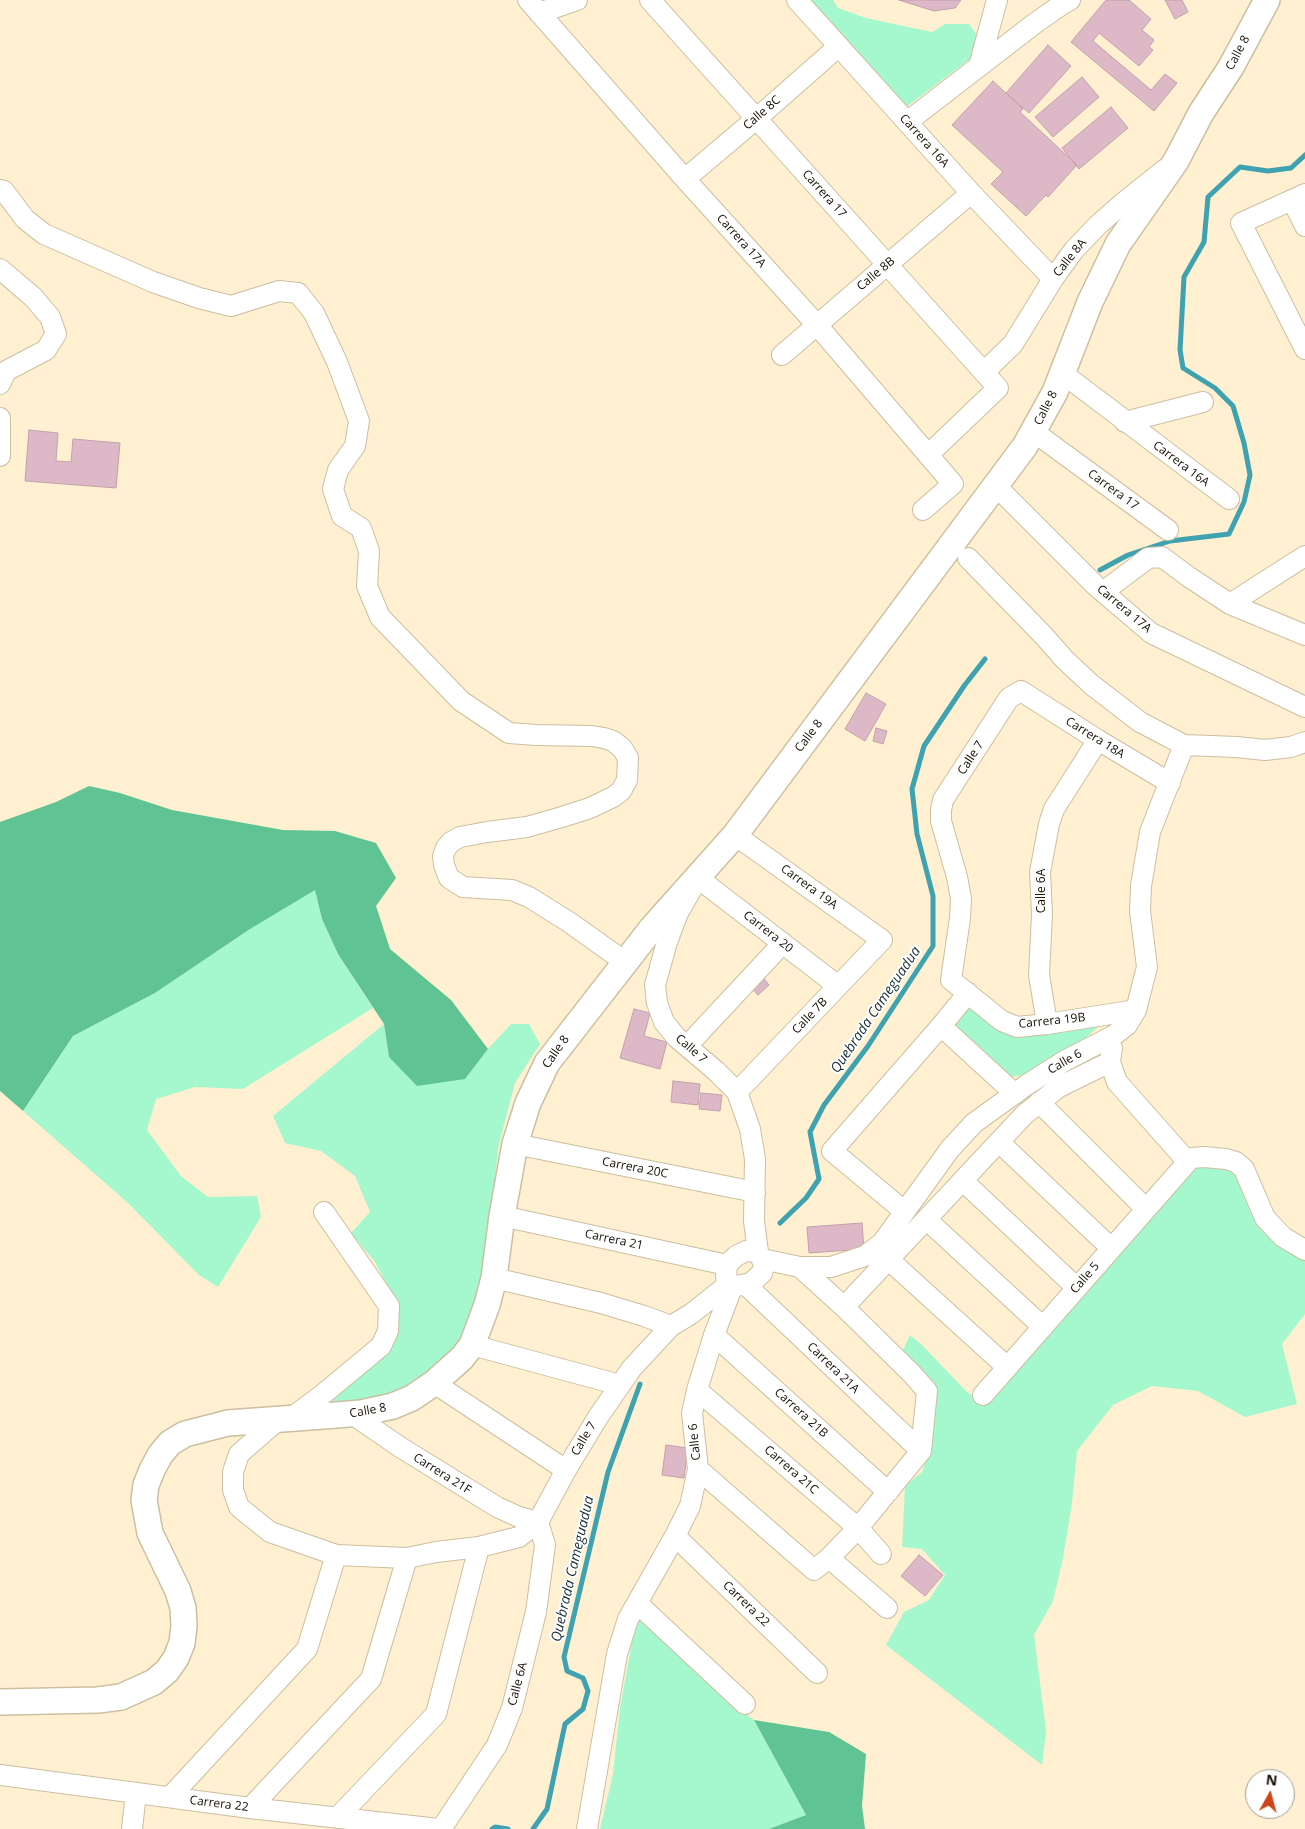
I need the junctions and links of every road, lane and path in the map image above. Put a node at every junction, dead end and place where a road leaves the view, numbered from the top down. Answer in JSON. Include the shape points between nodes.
{"nodes":[{"id":1,"x":577,"y":0,"type":"edge"},
{"id":2,"x":650,"y":0,"type":"edge"},
{"id":3,"x":797,"y":0,"type":"edge"},
{"id":4,"x":996,"y":0,"type":"edge"},
{"id":5,"x":1070,"y":0,"type":"edge"},
{"id":6,"x":1268,"y":0,"type":"edge"},
{"id":7,"x":533,"y":6,"type":"edge"},
{"id":8,"x":839,"y":46,"type":"junction"},
{"id":9,"x":979,"y":66,"type":"junction"},
{"id":10,"x":756,"y":119,"type":"junction"},
{"id":11,"x":907,"y":122,"type":"junction"},
{"id":12,"x":1176,"y":161,"type":"junction"},
{"id":13,"x":685,"y":179,"type":"junction"},
{"id":14,"x":0,"y":190,"type":"edge"},
{"id":15,"x":971,"y":193,"type":"junction"},
{"id":16,"x":1299,"y":197,"type":"edge"},
{"id":17,"x":1305,"y":226,"type":"edge"},
{"id":18,"x":887,"y":265,"type":"junction"},
{"id":19,"x":0,"y":269,"type":"edge"},
{"id":20,"x":1053,"y":279,"type":"junction"},
{"id":21,"x":817,"y":325,"type":"junction"},
{"id":22,"x":1305,"y":349,"type":"edge"},
{"id":23,"x":782,"y":355,"type":"dead end"},
{"id":24,"x":984,"y":372,"type":"junction"},
{"id":25,"x":1062,"y":373,"type":"junction"},
{"id":26,"x":0,"y":384,"type":"edge"},
{"id":27,"x":1204,"y":402,"type":"dead end"},
{"id":28,"x":0,"y":418,"type":"edge"},
{"id":29,"x":1125,"y":422,"type":"junction"},
{"id":30,"x":1034,"y":432,"type":"junction"},
{"id":31,"x":928,"y":455,"type":"junction"},
{"id":32,"x":0,"y":456,"type":"edge"},
{"id":33,"x":996,"y":486,"type":"junction"},
{"id":34,"x":1229,"y":499,"type":"dead end"},
{"id":35,"x":923,"y":510,"type":"dead end"},
{"id":36,"x":1168,"y":530,"type":"dead end"},
{"id":37,"x":1305,"y":556,"type":"edge"},
{"id":38,"x":968,"y":558,"type":"dead end"},
{"id":39,"x":1100,"y":589,"type":"junction"},
{"id":40,"x":1230,"y":604,"type":"junction"},
{"id":41,"x":1305,"y":635,"type":"edge"},
{"id":42,"x":1021,"y":691,"type":"joint"},
{"id":43,"x":1305,"y":708,"type":"edge"},
{"id":44,"x":1098,"y":740,"type":"junction"},
{"id":45,"x":1305,"y":742,"type":"edge"},
{"id":46,"x":1184,"y":745,"type":"junction"},
{"id":47,"x":1170,"y":783,"type":"junction"},
{"id":48,"x":736,"y":835,"type":"junction"},
{"id":49,"x":698,"y":878,"type":"junction"},
{"id":50,"x":882,"y":940,"type":"joint"},
{"id":51,"x":783,"y":943,"type":"junction"},
{"id":52,"x":625,"y":962,"type":"junction"},
{"id":53,"x":951,"y":980,"type":"joint"},
{"id":54,"x":838,"y":986,"type":"junction"},
{"id":55,"x":968,"y":993,"type":"junction"},
{"id":56,"x":1136,"y":1010,"type":"junction"},
{"id":57,"x":1047,"y":1024,"type":"junction"},
{"id":58,"x":941,"y":1026,"type":"junction"},
{"id":59,"x":1113,"y":1036,"type":"junction"},
{"id":60,"x":687,"y":1046,"type":"junction"},
{"id":61,"x":1110,"y":1062,"type":"junction"},
{"id":62,"x":736,"y":1092,"type":"junction"},
{"id":63,"x":1015,"y":1094,"type":"junction"},
{"id":64,"x":1039,"y":1102,"type":"junction"},
{"id":65,"x":999,"y":1142,"type":"junction"},
{"id":66,"x":515,"y":1144,"type":"junction"},
{"id":67,"x":1187,"y":1161,"type":"junction"},
{"id":68,"x":964,"y":1181,"type":"junction"},
{"id":69,"x":755,"y":1192,"type":"junction"},
{"id":70,"x":1145,"y":1208,"type":"junction"},
{"id":71,"x":904,"y":1211,"type":"junction"},
{"id":72,"x":324,"y":1212,"type":"dead end"},
{"id":73,"x":502,"y":1216,"type":"junction"},
{"id":74,"x":927,"y":1220,"type":"junction"},
{"id":75,"x":1111,"y":1248,"type":"junction"},
{"id":76,"x":1305,"y":1250,"type":"edge"},
{"id":77,"x":888,"y":1259,"type":"junction"},
{"id":78,"x":793,"y":1266,"type":"junction"},
{"id":79,"x":744,"y":1270,"type":"junction"},
{"id":80,"x":494,"y":1278,"type":"junction"},
{"id":81,"x":1077,"y":1288,"type":"junction"},
{"id":82,"x":844,"y":1307,"type":"junction"},
{"id":83,"x":671,"y":1326,"type":"junction"},
{"id":84,"x":1042,"y":1327,"type":"junction"},
{"id":85,"x":714,"y":1335,"type":"junction"},
{"id":86,"x":472,"y":1345,"type":"junction"},
{"id":87,"x":1007,"y":1367,"type":"junction"},
{"id":88,"x":434,"y":1383,"type":"junction"},
{"id":89,"x":620,"y":1385,"type":"junction"},
{"id":90,"x":697,"y":1390,"type":"junction"},
{"id":91,"x":984,"y":1395,"type":"dead end"},
{"id":92,"x":345,"y":1415,"type":"junction"},
{"id":93,"x":284,"y":1419,"type":"junction"},
{"id":94,"x":921,"y":1451,"type":"junction"},
{"id":95,"x":698,"y":1469,"type":"junction"},
{"id":96,"x":566,"y":1470,"type":"junction"},
{"id":97,"x":888,"y":1492,"type":"junction"},
{"id":98,"x":538,"y":1522,"type":"junction"},
{"id":99,"x":858,"y":1528,"type":"junction"},
{"id":100,"x":675,"y":1536,"type":"junction"},
{"id":101,"x":479,"y":1547,"type":"junction"},
{"id":102,"x":881,"y":1554,"type":"dead end"},
{"id":103,"x":336,"y":1556,"type":"junction"},
{"id":104,"x":406,"y":1558,"type":"junction"},
{"id":105,"x":821,"y":1564,"type":"junction"},
{"id":106,"x":887,"y":1608,"type":"dead end"},
{"id":107,"x":632,"y":1611,"type":"junction"},
{"id":108,"x":817,"y":1673,"type":"dead end"},
{"id":109,"x":0,"y":1702,"type":"edge"},
{"id":110,"x":745,"y":1704,"type":"dead end"},
{"id":111,"x":0,"y":1775,"type":"edge"},
{"id":112,"x":136,"y":1794,"type":"junction"},
{"id":113,"x":170,"y":1797,"type":"junction"},
{"id":114,"x":250,"y":1808,"type":"junction"},
{"id":115,"x":337,"y":1818,"type":"junction"},
{"id":116,"x":132,"y":1829,"type":"edge"},
{"id":117,"x":440,"y":1829,"type":"edge"},
{"id":118,"x":587,"y":1829,"type":"edge"}],
"edges":[{"from":1,"to":7,"type":"street"},
{"from":2,"to":10,"type":"street","name":"Carrera 17"},
{"from":3,"to":8,"type":"street","name":"Carrera 16A"},
{"from":4,"to":9,"type":"street"},
{"from":5,"to":9,"type":"street"},
{"from":6,"to":12,"type":"main road","name":"Calle 8"},
{"from":7,"to":13,"type":"street","name":"Carrera 17A"},
{"from":8,"to":10,"type":"street","name":"Calle 8C"},
{"from":8,"to":11,"type":"street","name":"Carrera 16A"},
{"from":9,"to":11,"type":"street"},
{"from":10,"to":13,"type":"street","name":"Calle 8C"},
{"from":10,"to":18,"type":"street","name":"Carrera 17"},
{"from":11,"to":15,"type":"street","name":"Carrera 16A"},
{"from":12,"to":20,"type":"street","name":"Calle 8A","via":[[1098,225]]},
{"from":12,"to":25,"type":"main road","name":"Calle 8","via":[[1118,244],[1090,302]]},
{"from":13,"to":21,"type":"street","name":"Carrera 17A"},
{"from":14,"to":52,"type":"street","via":[[25,219],[44,234],[198,298],[231,306],[279,291],[298,293],[314,313],[359,421],[355,446],[338,470],[333,489],[342,516],[361,528],[369,551],[367,586],[380,617],[461,701],[509,733],[604,738],[622,748],[628,758],[627,780],[621,790],[590,808],[527,827],[460,837],[451,842],[444,856],[449,878],[463,887],[512,890],[529,897]]},
{"from":15,"to":18,"type":"street","name":"Calle 8B"},
{"from":15,"to":20,"type":"street","name":"Carrera 16A"},
{"from":16,"to":17,"type":"street"},
{"from":16,"to":22,"type":"street","via":[[1241,223]]},
{"from":18,"to":21,"type":"street","name":"Calle 8B"},
{"from":18,"to":24,"type":"street","name":"Carrera 17"},
{"from":19,"to":26,"type":"street","via":[[50,316],[56,334],[46,350],[6,371]]},
{"from":20,"to":24,"type":"street","name":"Calle 8A","via":[[1013,344]]},
{"from":21,"to":23,"type":"street","name":"Calle 8B"},
{"from":21,"to":31,"type":"street","name":"Carrera 17A"},
{"from":24,"to":31,"type":"street","name":"Carrera 17","via":[[998,388]]},
{"from":25,"to":29,"type":"street","name":"Carrera 16A"},
{"from":25,"to":30,"type":"main road","name":"Calle 8"},
{"from":27,"to":29,"type":"street"},
{"from":28,"to":32,"type":"street"},
{"from":29,"to":34,"type":"street","name":"Carrera 16A"},
{"from":30,"to":33,"type":"main road","name":"Calle 8"},
{"from":30,"to":36,"type":"street","name":"Carrera 17"},
{"from":31,"to":35,"type":"street","name":"Carrera 17A","via":[[953,484]]},
{"from":33,"to":39,"type":"street","name":"Carrera 17A"},
{"from":33,"to":48,"type":"main road","name":"Calle 8"},
{"from":37,"to":40,"type":"street"},
{"from":38,"to":46,"type":"street","via":[[1064,660],[1092,685],[1140,722]]},
{"from":39,"to":40,"type":"street","via":[[1148,558],[1162,557]]},
{"from":39,"to":43,"type":"street","name":"Carrera 17A","via":[[1151,633]]},
{"from":40,"to":41,"type":"street"},
{"from":42,"to":44,"type":"street","name":"Carrera 18A"},
{"from":42,"to":53,"type":"street","name":"Calle 7","via":[[1009,698],[943,800],[940,810],[961,898]]},
{"from":44,"to":47,"type":"street","name":"Carrera 18A"},
{"from":44,"to":57,"type":"street","name":"Calle 6A","via":[[1054,810],[1040,872],[1039,976]]},
{"from":45,"to":46,"type":"street","via":[[1265,750]]},
{"from":46,"to":47,"type":"street","name":"Calle 6"},
{"from":47,"to":56,"type":"street","name":"Calle 6","via":[[1150,832],[1144,863],[1140,911],[1147,967]]},
{"from":48,"to":49,"type":"main road","name":"Calle 8"},
{"from":48,"to":50,"type":"street","name":"Carrera 19A"},
{"from":49,"to":51,"type":"street","name":"Carrera 20"},
{"from":49,"to":52,"type":"main road","name":"Calle 8"},
{"from":49,"to":60,"type":"street","name":"Calle 7","via":[[678,913],[656,985],[664,1022]]},
{"from":50,"to":54,"type":"street","name":"Calle 7B"},
{"from":51,"to":54,"type":"street","name":"Carrera 20"},
{"from":51,"to":60,"type":"street"},
{"from":52,"to":66,"type":"main road","name":"Calle 8","via":[[547,1063],[528,1103]]},
{"from":53,"to":55,"type":"street","name":"Carrera 19B"},
{"from":54,"to":62,"type":"street","name":"Calle 7B"},
{"from":55,"to":57,"type":"street","name":"Carrera 19B","via":[[1002,1021],[1017,1027]]},
{"from":55,"to":58,"type":"street"},
{"from":56,"to":57,"type":"street","name":"Carrera 19B"},
{"from":56,"to":59,"type":"street","name":"Calle 6","via":[[1128,1025]]},
{"from":58,"to":63,"type":"street"},
{"from":58,"to":71,"type":"street","via":[[832,1151]]},
{"from":59,"to":61,"type":"street"},
{"from":59,"to":63,"type":"street","name":"Calle 6","via":[[1066,1060]]},
{"from":60,"to":62,"type":"street","name":"Calle 7"},
{"from":61,"to":64,"type":"street","via":[[1059,1086]]},
{"from":61,"to":67,"type":"street","via":[[1117,1082]]},
{"from":62,"to":69,"type":"street","name":"Calle 7","via":[[750,1129],[755,1159]]},
{"from":63,"to":71,"type":"street","name":"Calle 6","via":[[974,1123],[950,1149]]},
{"from":64,"to":65,"type":"street"},
{"from":64,"to":70,"type":"street"},
{"from":65,"to":68,"type":"street"},
{"from":65,"to":75,"type":"street"},
{"from":66,"to":69,"type":"street","name":"Carrera 20C"},
{"from":66,"to":73,"type":"main road","name":"Calle 8"},
{"from":67,"to":70,"type":"street","name":"Calle 5"},
{"from":67,"to":76,"type":"street","via":[[1204,1157],[1236,1162],[1244,1169],[1265,1218],[1283,1237]]},
{"from":68,"to":74,"type":"street"},
{"from":68,"to":81,"type":"street"},
{"from":69,"to":79,"type":"street","name":"Calle 7","via":[[754,1221]]},
{"from":70,"to":75,"type":"street","name":"Calle 5"},
{"from":71,"to":78,"type":"street","name":"Calle 6","via":[[882,1243],[864,1256],[832,1267]]},
{"from":72,"to":93,"type":"street","via":[[389,1306],[388,1331],[381,1346],[322,1395]]},
{"from":73,"to":79,"type":"street","name":"Carrera 21"},
{"from":73,"to":80,"type":"main road","name":"Calle 8"},
{"from":74,"to":77,"type":"street"},
{"from":74,"to":84,"type":"street"},
{"from":75,"to":81,"type":"street","name":"Calle 5"},
{"from":77,"to":82,"type":"street"},
{"from":77,"to":87,"type":"street"},
{"from":78,"to":79,"type":"street","name":"Calle 6","via":[[772,1272]]},
{"from":78,"to":82,"type":"street"},
{"from":79,"to":83,"type":"street","name":"Calle 7","via":[[704,1304]]},
{"from":79,"to":85,"type":"street","name":"Calle 6"},
{"from":79,"to":94,"type":"street","name":"Carrera 21A"},
{"from":80,"to":83,"type":"street","via":[[601,1303]]},
{"from":80,"to":86,"type":"main road","name":"Calle 8"},
{"from":81,"to":84,"type":"street","name":"Calle 5"},
{"from":82,"to":94,"type":"street","via":[[927,1391]]},
{"from":83,"to":89,"type":"street","name":"Calle 7"},
{"from":84,"to":87,"type":"street","name":"Calle 5"},
{"from":85,"to":90,"type":"street","name":"Calle 6"},
{"from":85,"to":97,"type":"street","name":"Carrera 21B"},
{"from":86,"to":88,"type":"main road","name":"Calle 8"},
{"from":86,"to":89,"type":"street"},
{"from":87,"to":91,"type":"street","name":"Calle 5"},
{"from":88,"to":92,"type":"main road","name":"Calle 8","via":[[393,1406]]},
{"from":88,"to":96,"type":"street"},
{"from":89,"to":96,"type":"street","name":"Calle 7"},
{"from":90,"to":95,"type":"street","name":"Calle 6","via":[[692,1413]]},
{"from":90,"to":99,"type":"street","name":"Carrera 21C"},
{"from":92,"to":93,"type":"main road","name":"Calle 8"},
{"from":92,"to":98,"type":"street","name":"Carrera 21F","via":[[498,1507]]},
{"from":93,"to":103,"type":"street","via":[[239,1454],[233,1472],[233,1490],[239,1507],[270,1532]]},
{"from":93,"to":109,"type":"main road","name":"Calle 8","via":[[228,1423],[185,1434],[170,1443],[152,1470],[144,1500],[146,1516],[150,1533],[183,1608],[182,1643],[167,1670],[154,1682],[121,1697]]},
{"from":94,"to":97,"type":"street"},
{"from":95,"to":100,"type":"street","name":"Calle 6","via":[[690,1506]]},
{"from":95,"to":105,"type":"street"},
{"from":96,"to":98,"type":"street","name":"Calle 7"},
{"from":97,"to":99,"type":"street"},
{"from":98,"to":101,"type":"street","via":[[519,1537]]},
{"from":98,"to":117,"type":"street","name":"Calle 6A","via":[[546,1545],[536,1612],[512,1708],[497,1745]]},
{"from":99,"to":102,"type":"street","name":"Carrera 21C"},
{"from":99,"to":105,"type":"street"},
{"from":100,"to":107,"type":"street","name":"Calle 6"},
{"from":100,"to":108,"type":"street","name":"Carrera 22"},
{"from":101,"to":104,"type":"street"},
{"from":101,"to":115,"type":"street","via":[[436,1714]]},
{"from":103,"to":104,"type":"street"},
{"from":103,"to":113,"type":"street","via":[[307,1649]]},
{"from":104,"to":114,"type":"street","via":[[371,1679]]},
{"from":105,"to":106,"type":"street"},
{"from":107,"to":110,"type":"street"},
{"from":107,"to":118,"type":"street","name":"Calle 6","via":[[617,1654]]},
{"from":111,"to":112,"type":"street","name":"Carrera 22"},
{"from":112,"to":113,"type":"street","name":"Carrera 22"},
{"from":112,"to":116,"type":"street"},
{"from":113,"to":114,"type":"street","name":"Carrera 22"},
{"from":114,"to":115,"type":"street","name":"Carrera 22"},
{"from":115,"to":117,"type":"street","name":"Carrera 22"}]}
